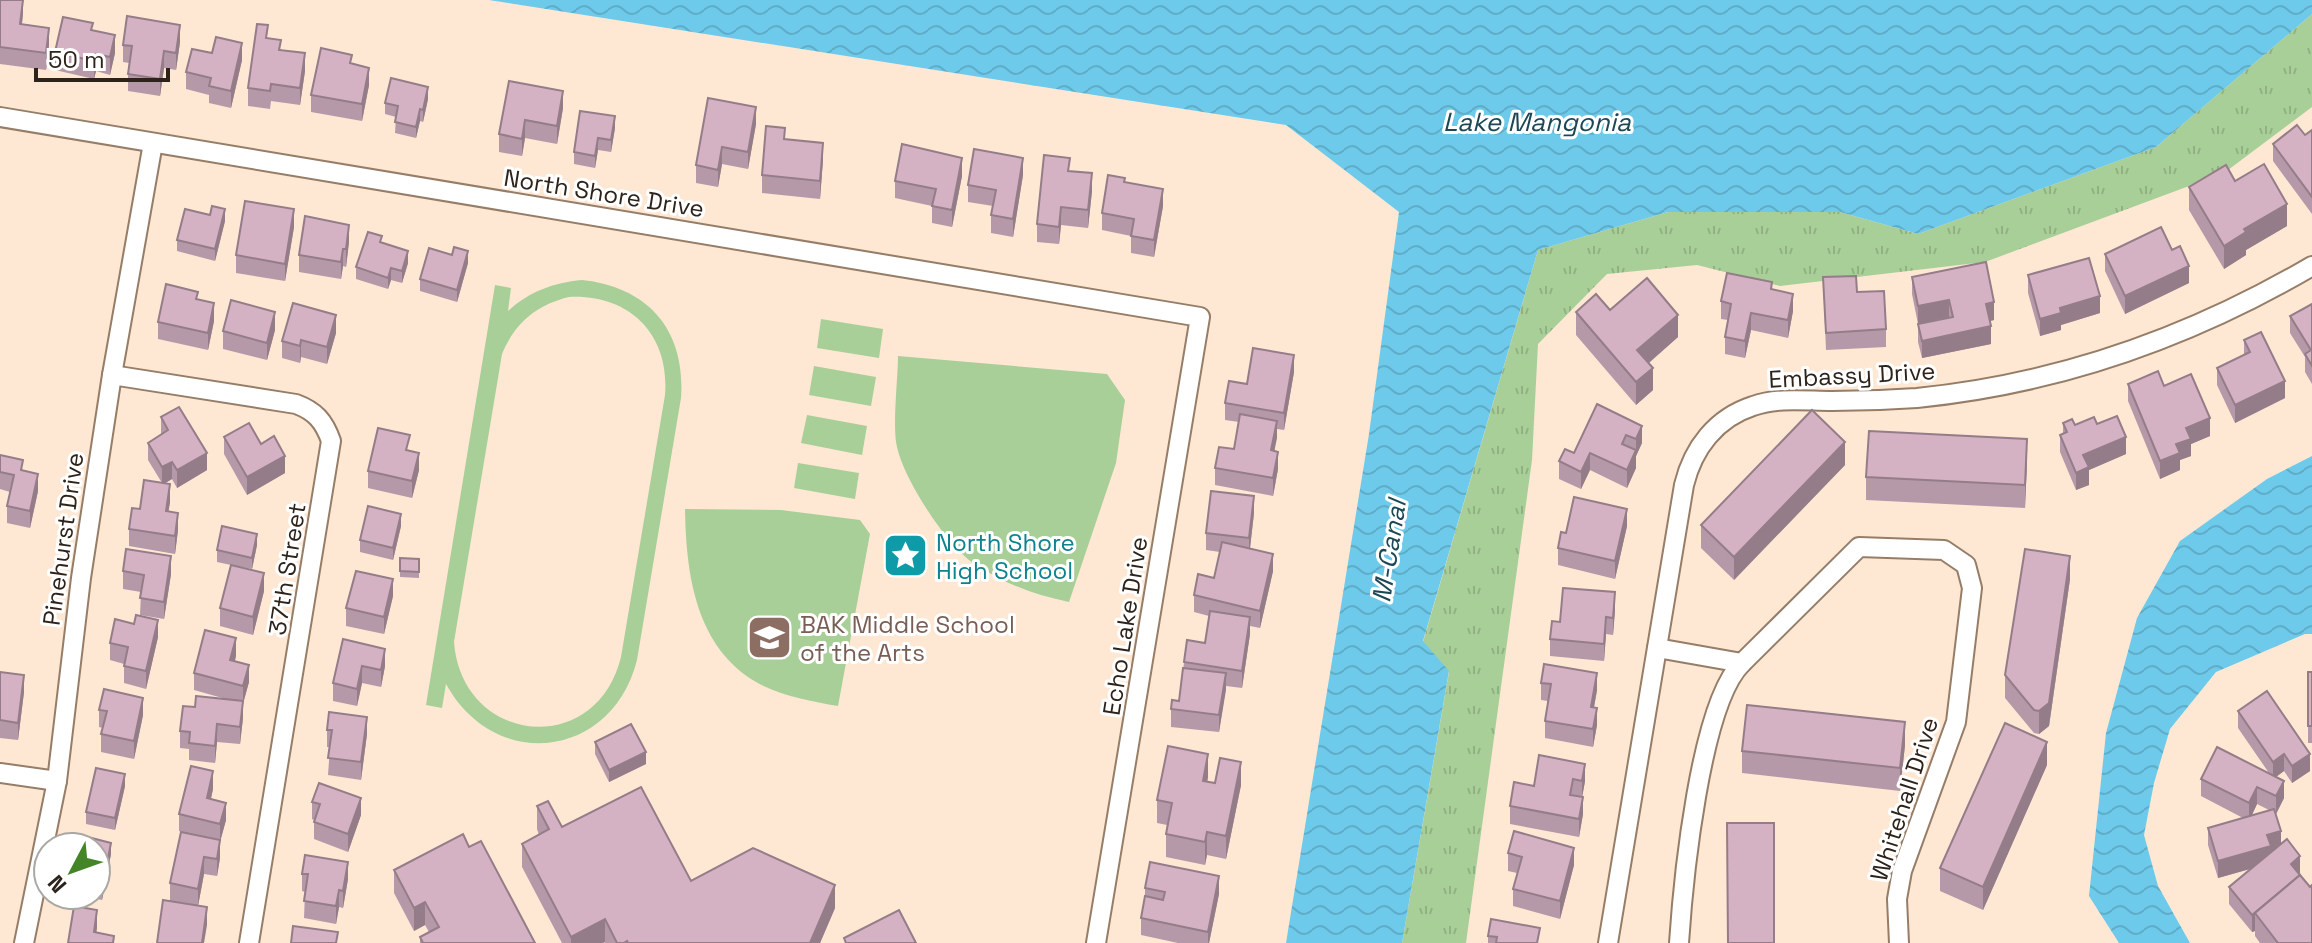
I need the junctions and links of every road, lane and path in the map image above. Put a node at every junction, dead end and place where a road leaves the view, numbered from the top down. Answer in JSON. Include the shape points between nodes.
{"nodes":[{"id":1,"x":0,"y":117,"type":"edge"},
{"id":2,"x":153,"y":143,"type":"junction"},
{"id":3,"x":2312,"y":266,"type":"edge"},
{"id":4,"x":1200,"y":317,"type":"joint"},
{"id":5,"x":112,"y":375,"type":"junction"},
{"id":6,"x":1657,"y":648,"type":"junction"},
{"id":7,"x":1742,"y":663,"type":"junction"},
{"id":8,"x":0,"y":773,"type":"edge"},
{"id":9,"x":57,"y":781,"type":"junction"},
{"id":10,"x":24,"y":943,"type":"edge"},
{"id":11,"x":249,"y":943,"type":"edge"},
{"id":12,"x":1096,"y":943,"type":"edge"},
{"id":13,"x":1608,"y":943,"type":"edge"},
{"id":14,"x":1679,"y":943,"type":"edge"},
{"id":15,"x":1899,"y":943,"type":"edge"}],
"edges":[{"from":1,"to":2,"type":"street","name":"North Shore Drive"},
{"from":2,"to":4,"type":"street","name":"North Shore Drive"},
{"from":2,"to":5,"type":"street","name":"Pinehurst Drive"},
{"from":3,"to":6,"type":"street","name":"Embassy Drive","via":[[2210,321],[2080,368],[1914,398],[1766,402],[1728,418],[1706,438],[1687,472]]},
{"from":4,"to":12,"type":"street","name":"Echo Lake Drive"},
{"from":5,"to":9,"type":"street","name":"Pinehurst Drive"},
{"from":5,"to":11,"type":"street","name":"37th Street","via":[[296,404],[319,417],[331,441]]},
{"from":6,"to":7,"type":"street"},
{"from":6,"to":13,"type":"street","name":"Embassy Drive"},
{"from":7,"to":14,"type":"street","name":"Whitehall Drive","via":[[1731,674],[1705,753],[1684,876]]},
{"from":7,"to":15,"type":"street","name":"Whitehall Drive","via":[[1859,547],[1944,550],[1966,565],[1972,588],[1956,722],[1902,871]]},
{"from":8,"to":9,"type":"street"},
{"from":9,"to":10,"type":"street","name":"Pinehurst Drive"}]}
